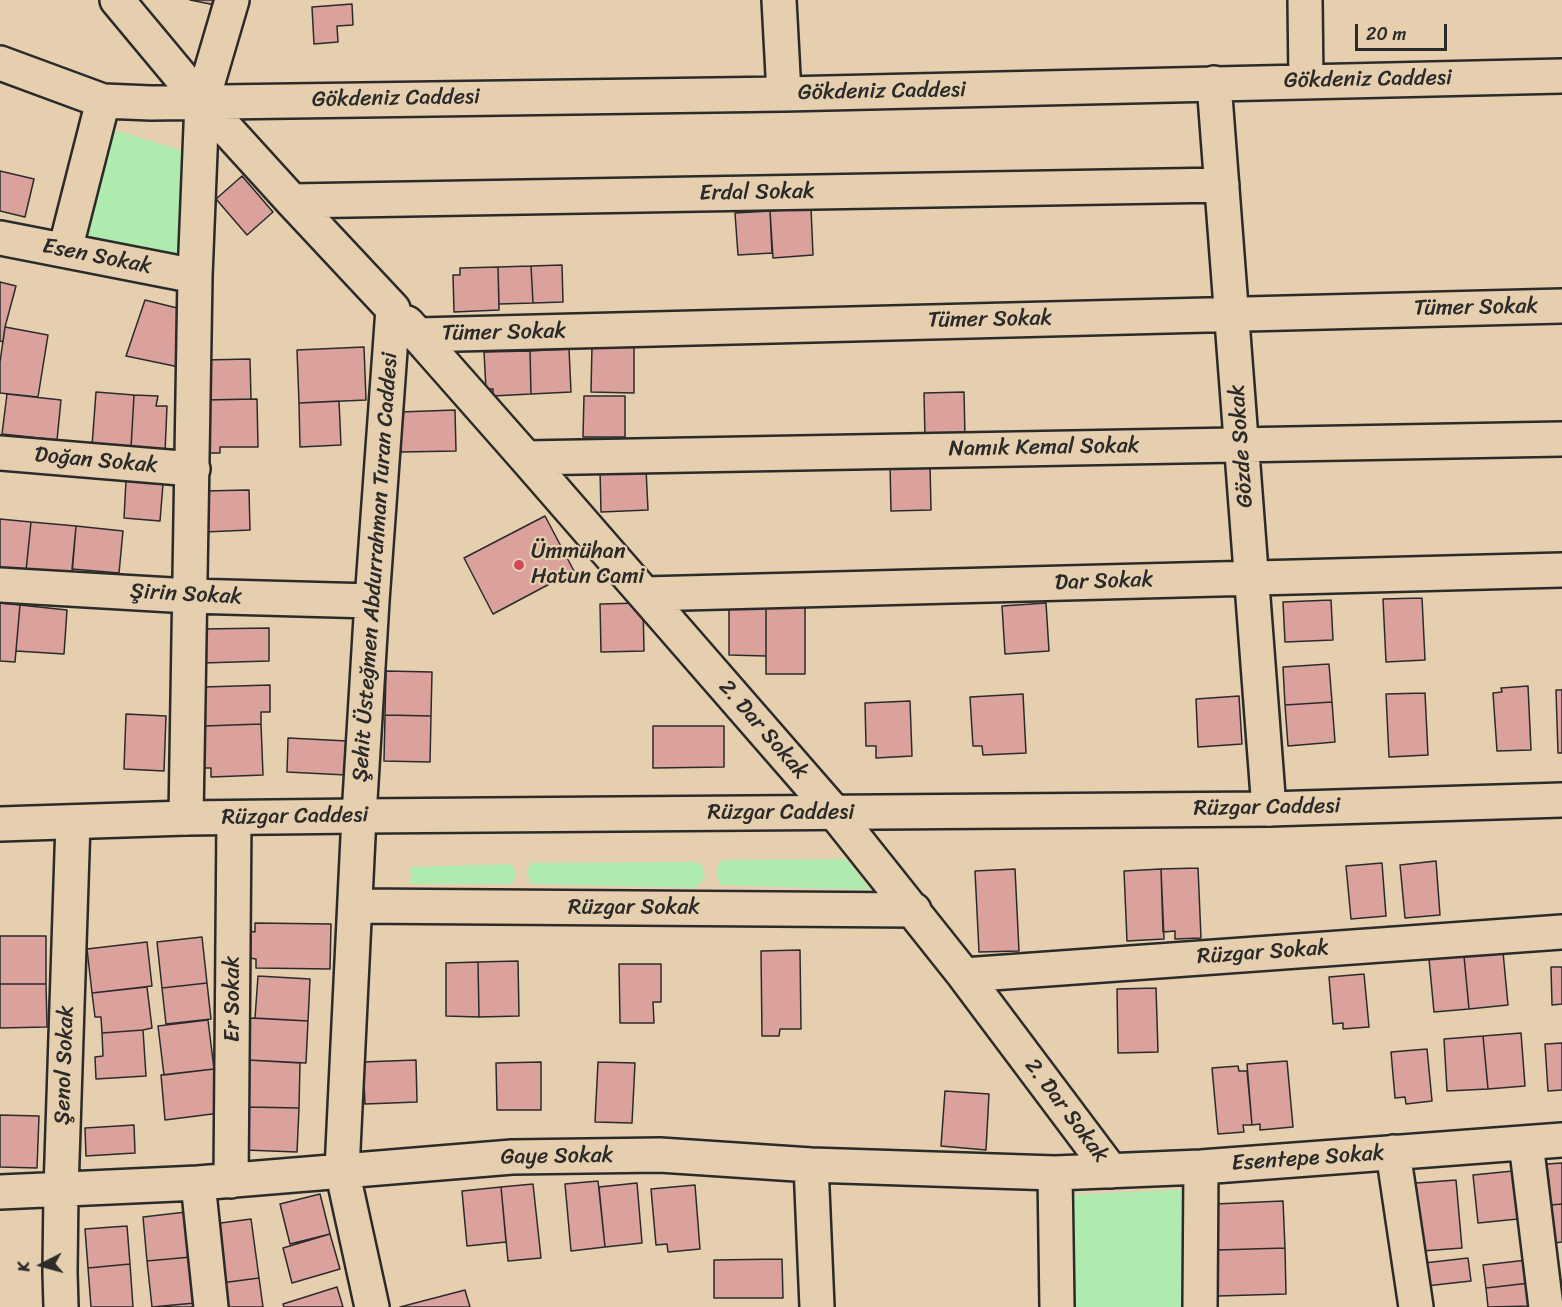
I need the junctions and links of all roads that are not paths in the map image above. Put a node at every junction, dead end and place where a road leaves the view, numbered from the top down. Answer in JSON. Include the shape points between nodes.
{"nodes":[{"id":1,"x":117,"y":0,"type":"edge"},
{"id":2,"x":231,"y":0,"type":"edge"},
{"id":3,"x":779,"y":0,"type":"edge"},
{"id":4,"x":1305,"y":0,"type":"edge"},
{"id":5,"x":0,"y":63,"type":"edge"},
{"id":6,"x":1562,"y":76,"type":"edge"},
{"id":7,"x":1306,"y":81,"type":"junction"},
{"id":8,"x":1214,"y":83,"type":"junction"},
{"id":9,"x":784,"y":94,"type":"junction"},
{"id":10,"x":103,"y":101,"type":"junction"},
{"id":11,"x":202,"y":102,"type":"junction"},
{"id":12,"x":1222,"y":185,"type":"junction"},
{"id":13,"x":292,"y":201,"type":"junction"},
{"id":14,"x":0,"y":237,"type":"edge"},
{"id":15,"x":65,"y":250,"type":"junction"},
{"id":16,"x":195,"y":276,"type":"junction"},
{"id":17,"x":1562,"y":306,"type":"edge"},
{"id":18,"x":393,"y":309,"type":"junction"},
{"id":19,"x":1232,"y":314,"type":"junction"},
{"id":20,"x":418,"y":335,"type":"junction"},
{"id":21,"x":1562,"y":439,"type":"edge"},
{"id":22,"x":1241,"y":445,"type":"junction"},
{"id":23,"x":0,"y":453,"type":"edge"},
{"id":24,"x":526,"y":458,"type":"junction"},
{"id":25,"x":192,"y":469,"type":"junction"},
{"id":26,"x":1562,"y":570,"type":"edge"},
{"id":27,"x":1252,"y":578,"type":"junction"},
{"id":28,"x":0,"y":585,"type":"edge"},
{"id":29,"x":645,"y":594,"type":"junction"},
{"id":30,"x":189,"y":596,"type":"junction"},
{"id":31,"x":372,"y":601,"type":"junction"},
{"id":32,"x":1562,"y":800,"type":"edge"},
{"id":33,"x":1269,"y":809,"type":"junction"},
{"id":34,"x":835,"y":813,"type":"junction"},
{"id":35,"x":359,"y":816,"type":"junction"},
{"id":36,"x":186,"y":818,"type":"junction"},
{"id":37,"x":234,"y":818,"type":"junction"},
{"id":38,"x":74,"y":822,"type":"junction"},
{"id":39,"x":0,"y":824,"type":"edge"},
{"id":40,"x":355,"y":906,"type":"junction"},
{"id":41,"x":914,"y":910,"type":"junction"},
{"id":42,"x":1562,"y":932,"type":"edge"},
{"id":43,"x":964,"y":975,"type":"junction"},
{"id":44,"x":1562,"y":1140,"type":"edge"},
{"id":45,"x":1526,"y":1143,"type":"junction"},
{"id":46,"x":1393,"y":1152,"type":"junction"},
{"id":47,"x":811,"y":1165,"type":"junction"},
{"id":48,"x":1201,"y":1167,"type":"junction"},
{"id":49,"x":342,"y":1170,"type":"junction"},
{"id":50,"x":1111,"y":1170,"type":"junction"},
{"id":51,"x":1055,"y":1173,"type":"junction"},
{"id":52,"x":231,"y":1181,"type":"junction"},
{"id":53,"x":198,"y":1183,"type":"junction"},
{"id":54,"x":61,"y":1190,"type":"junction"},
{"id":55,"x":0,"y":1192,"type":"edge"},
{"id":56,"x":61,"y":1307,"type":"edge"},
{"id":57,"x":212,"y":1307,"type":"edge"},
{"id":58,"x":372,"y":1307,"type":"edge"},
{"id":59,"x":817,"y":1307,"type":"edge"},
{"id":60,"x":1057,"y":1307,"type":"edge"},
{"id":61,"x":1200,"y":1307,"type":"edge"},
{"id":62,"x":1416,"y":1307,"type":"edge"},
{"id":63,"x":1546,"y":1307,"type":"edge"}],
"edges":[{"from":1,"to":11,"type":"street"},
{"from":2,"to":11,"type":"street"},
{"from":3,"to":9,"type":"street"},
{"from":4,"to":7,"type":"street"},
{"from":5,"to":10,"type":"street","name":"Gökdeniz Caddesi"},
{"from":6,"to":7,"type":"street","name":"Gökdeniz Caddesi"},
{"from":7,"to":8,"type":"street","name":"Gökdeniz Caddesi"},
{"from":8,"to":9,"type":"street","name":"Gökdeniz Caddesi"},
{"from":8,"to":12,"type":"street","name":"Gözde Sokak"},
{"from":9,"to":11,"type":"street","name":"Gökdeniz Caddesi"},
{"from":10,"to":11,"type":"street","name":"Gökdeniz Caddesi"},
{"from":10,"to":15,"type":"street"},
{"from":11,"to":13,"type":"street"},
{"from":11,"to":16,"type":"street"},
{"from":12,"to":13,"type":"street","name":"Erdal Sokak"},
{"from":12,"to":19,"type":"street","name":"Gözde Sokak"},
{"from":13,"to":18,"type":"street"},
{"from":14,"to":15,"type":"street","name":"Esen Sokak"},
{"from":15,"to":16,"type":"street","name":"Esen Sokak"},
{"from":16,"to":25,"type":"street"},
{"from":17,"to":19,"type":"street","name":"Tümer Sokak"},
{"from":18,"to":20,"type":"street","name":"2. Dar Sokak"},
{"from":18,"to":31,"type":"street","name":"Şehit Üsteğmen Abdurrahman Turan Caddesi"},
{"from":19,"to":20,"type":"street","name":"Tümer Sokak"},
{"from":19,"to":22,"type":"street","name":"Gözde Sokak"},
{"from":20,"to":24,"type":"street","name":"2. Dar Sokak"},
{"from":21,"to":22,"type":"street","name":"Namık Kemal Sokak"},
{"from":22,"to":24,"type":"street","name":"Namık Kemal Sokak"},
{"from":22,"to":27,"type":"street","name":"Gözde Sokak"},
{"from":23,"to":25,"type":"street","name":"Doğan Sokak"},
{"from":24,"to":29,"type":"street","name":"2. Dar Sokak"},
{"from":25,"to":30,"type":"street"},
{"from":26,"to":27,"type":"street","name":"Dar Sokak"},
{"from":27,"to":29,"type":"street","name":"Dar Sokak"},
{"from":27,"to":33,"type":"street","name":"Gözde Sokak"},
{"from":28,"to":30,"type":"street","name":"Şirin Sokak"},
{"from":29,"to":34,"type":"street","name":"2. Dar Sokak"},
{"from":30,"to":31,"type":"street","name":"Şirin Sokak"},
{"from":30,"to":36,"type":"street"},
{"from":31,"to":35,"type":"street","name":"Şehit Üsteğmen Abdurrahman Turan Caddesi"},
{"from":32,"to":33,"type":"street","name":"Rüzgar Caddesi"},
{"from":33,"to":34,"type":"street","name":"Rüzgar Caddesi"},
{"from":34,"to":35,"type":"street","name":"Rüzgar Caddesi"},
{"from":34,"to":41,"type":"street","name":"2. Dar Sokak"},
{"from":35,"to":37,"type":"street","name":"Rüzgar Caddesi"},
{"from":35,"to":40,"type":"street","name":"Şehit Üsteğmen Abdurrahman Turan Caddesi"},
{"from":36,"to":37,"type":"street","name":"Rüzgar Caddesi"},
{"from":36,"to":38,"type":"street","name":"Rüzgar Caddesi"},
{"from":37,"to":52,"type":"street","name":"Er Sokak"},
{"from":38,"to":39,"type":"street","name":"Rüzgar Caddesi"},
{"from":38,"to":54,"type":"street","name":"Şenol Sokak"},
{"from":40,"to":41,"type":"street","name":"Rüzgar Sokak"},
{"from":40,"to":49,"type":"street","name":"Şehit Üsteğmen Abdurrahman Turan Caddesi"},
{"from":41,"to":43,"type":"street","name":"2. Dar Sokak"},
{"from":42,"to":43,"type":"street","name":"Rüzgar Sokak"},
{"from":43,"to":50,"type":"street","name":"2. Dar Sokak"},
{"from":44,"to":45,"type":"street","name":"Esentepe Sokak"},
{"from":45,"to":46,"type":"street","name":"Esentepe Sokak"},
{"from":45,"to":63,"type":"street"},
{"from":46,"to":48,"type":"street","name":"Esentepe Sokak"},
{"from":46,"to":62,"type":"street"},
{"from":47,"to":49,"type":"street","name":"Gaye Sokak","via":[[660,1155],[513,1157]]},
{"from":47,"to":51,"type":"street","name":"Gaye Sokak"},
{"from":47,"to":59,"type":"street"},
{"from":48,"to":50,"type":"street","name":"Esentepe Sokak"},
{"from":48,"to":61,"type":"street"},
{"from":49,"to":52,"type":"street","name":"Gaye Sokak"},
{"from":49,"to":58,"type":"street","name":"Şehit Üsteğmen Abdurrahman Turan Caddesi"},
{"from":50,"to":51,"type":"street","name":"Esentepe Sokak"},
{"from":51,"to":60,"type":"street"},
{"from":52,"to":53,"type":"street","name":"Gaye Sokak"},
{"from":53,"to":54,"type":"street","name":"Gaye Sokak"},
{"from":53,"to":57,"type":"street"},
{"from":54,"to":55,"type":"street","name":"Gaye Sokak"},
{"from":54,"to":56,"type":"street","name":"Şenol Sokak"}]}
